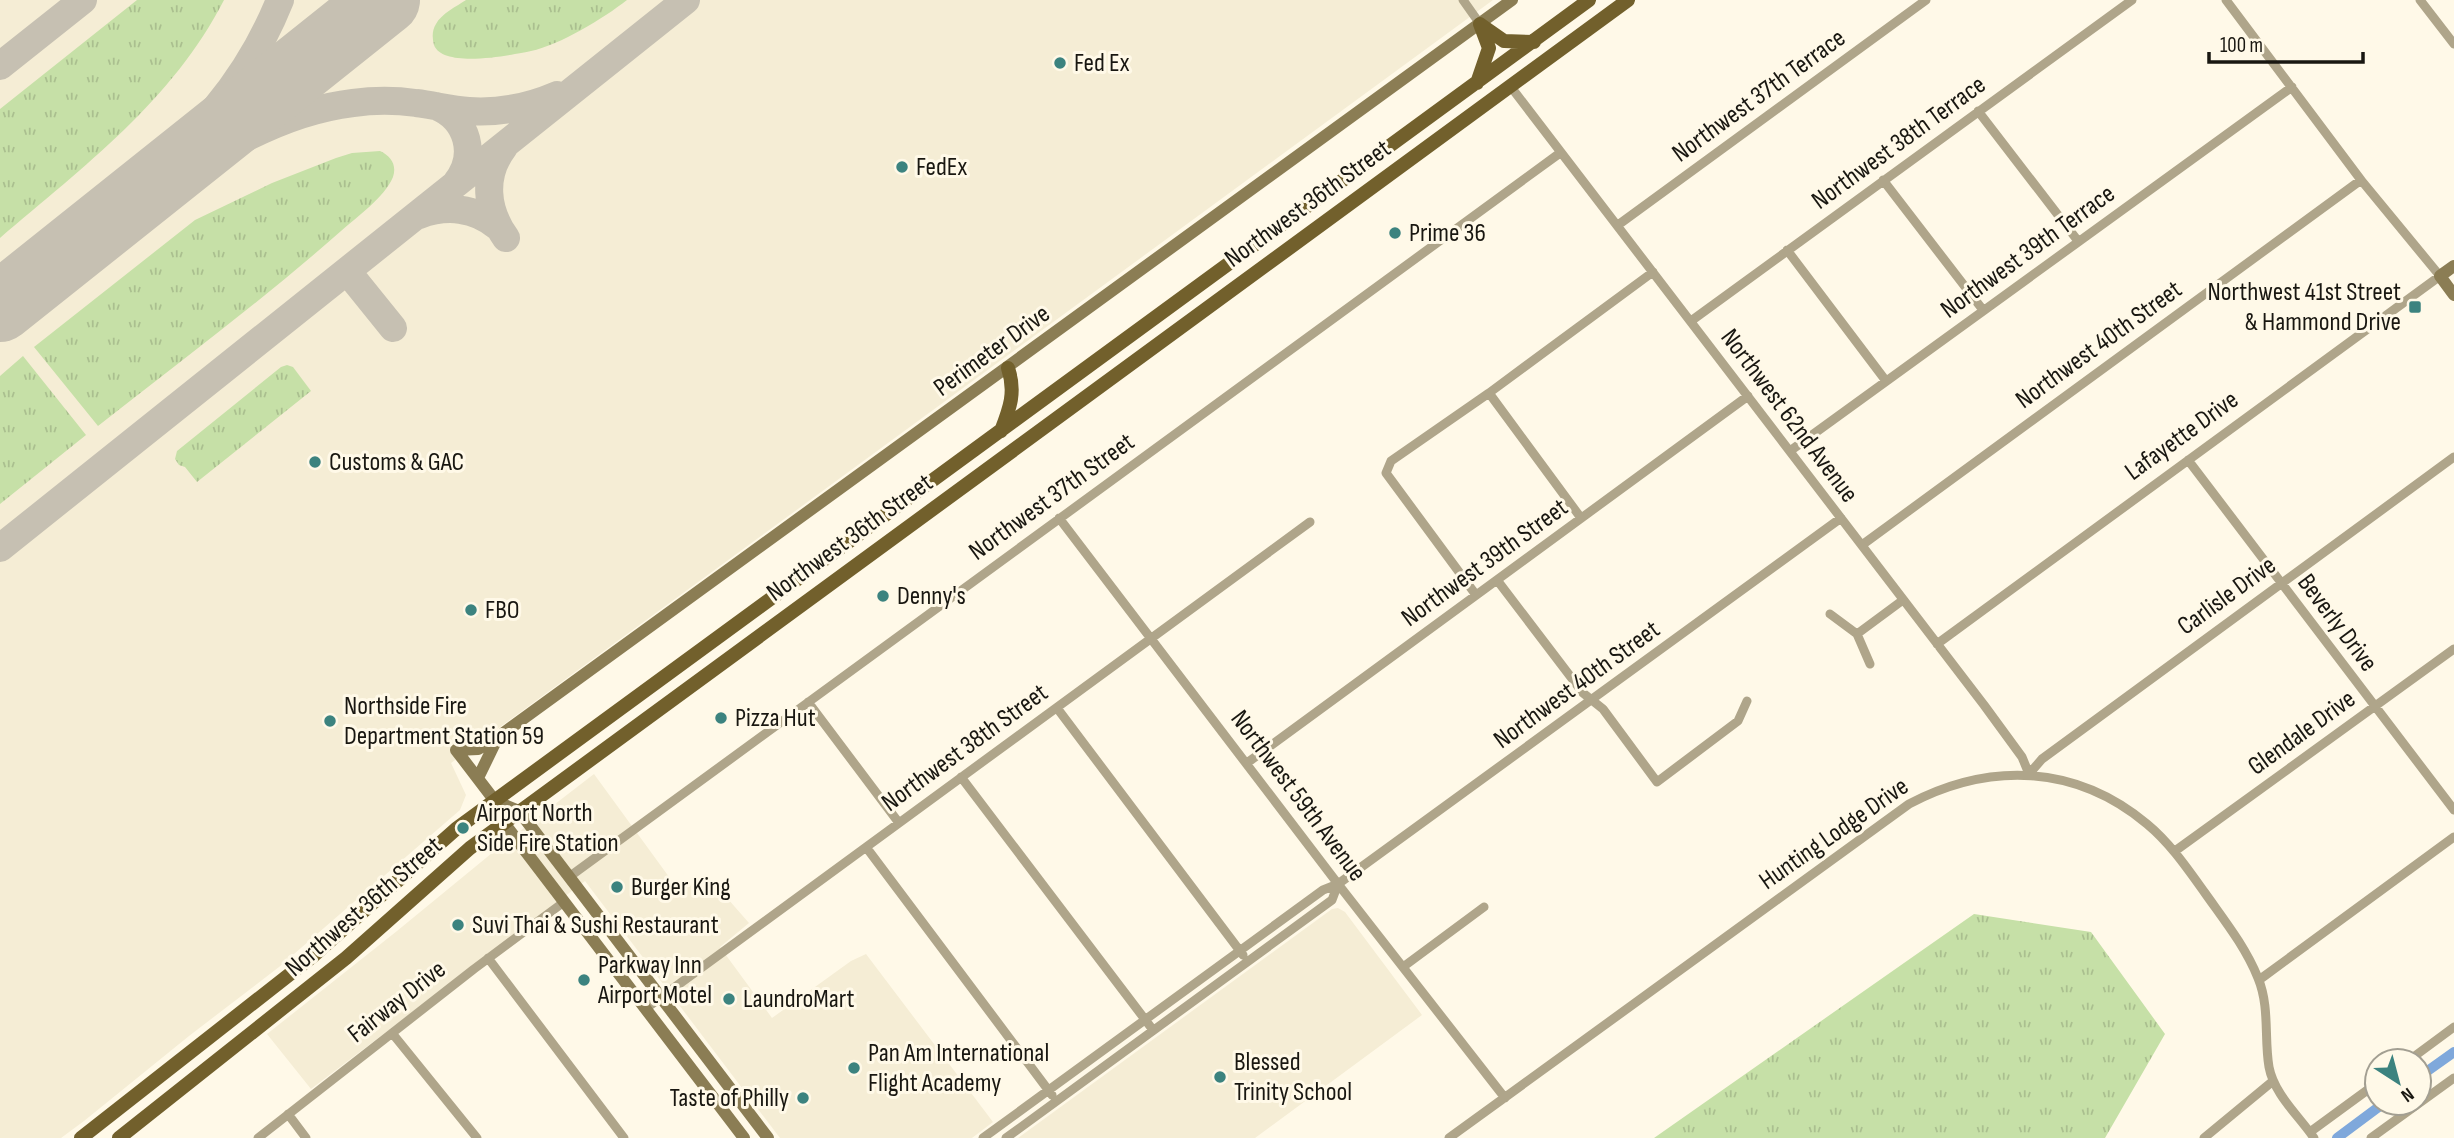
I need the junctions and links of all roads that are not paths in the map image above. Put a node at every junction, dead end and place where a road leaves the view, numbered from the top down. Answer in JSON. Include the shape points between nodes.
{"nodes":[{"id":1,"x":1462,"y":0,"type":"edge"},
{"id":2,"x":1512,"y":0,"type":"edge"},
{"id":3,"x":1589,"y":0,"type":"edge"},
{"id":4,"x":1628,"y":0,"type":"edge"},
{"id":5,"x":1926,"y":0,"type":"edge"},
{"id":6,"x":2132,"y":0,"type":"edge"},
{"id":7,"x":2226,"y":0,"type":"edge"},
{"id":8,"x":2420,"y":0,"type":"edge"},
{"id":9,"x":1480,"y":24,"type":"junction"},
{"id":10,"x":1534,"y":42,"type":"junction"},
{"id":11,"x":2454,"y":44,"type":"edge"},
{"id":12,"x":1477,"y":83,"type":"junction"},
{"id":13,"x":1511,"y":86,"type":"junction"},
{"id":14,"x":2291,"y":87,"type":"junction"},
{"id":15,"x":1978,"y":111,"type":"junction"},
{"id":16,"x":1560,"y":153,"type":"junction"},
{"id":17,"x":1883,"y":180,"type":"junction"},
{"id":18,"x":2361,"y":180,"type":"junction"},
{"id":19,"x":1618,"y":225,"type":"junction"},
{"id":20,"x":2078,"y":241,"type":"junction"},
{"id":21,"x":1787,"y":250,"type":"junction"},
{"id":22,"x":1245,"y":253,"type":"junction"},
{"id":23,"x":2454,"y":266,"type":"edge"},
{"id":24,"x":1258,"y":271,"type":"junction"},
{"id":25,"x":1653,"y":272,"type":"junction"},
{"id":26,"x":2440,"y":276,"type":"junction"},
{"id":27,"x":2454,"y":295,"type":"edge"},
{"id":28,"x":1983,"y":310,"type":"junction"},
{"id":29,"x":1691,"y":321,"type":"junction"},
{"id":30,"x":1008,"y":368,"type":"junction"},
{"id":31,"x":1886,"y":382,"type":"junction"},
{"id":32,"x":1058,"y":388,"type":"junction"},
{"id":33,"x":1489,"y":393,"type":"junction"},
{"id":34,"x":1748,"y":397,"type":"junction"},
{"id":35,"x":1015,"y":420,"type":"junction"},
{"id":36,"x":1050,"y":423,"type":"junction"},
{"id":37,"x":1000,"y":431,"type":"junction"},
{"id":38,"x":1790,"y":451,"type":"junction"},
{"id":39,"x":2454,"y":457,"type":"edge"},
{"id":40,"x":2188,"y":460,"type":"junction"},
{"id":41,"x":899,"y":506,"type":"junction"},
{"id":42,"x":1059,"y":518,"type":"junction"},
{"id":43,"x":1581,"y":518,"type":"junction"},
{"id":44,"x":1841,"y":518,"type":"junction"},
{"id":45,"x":1310,"y":522,"type":"dead end"},
{"id":46,"x":889,"y":541,"type":"junction"},
{"id":47,"x":1862,"y":545,"type":"junction"},
{"id":48,"x":818,"y":565,"type":"junction"},
{"id":49,"x":1497,"y":580,"type":"junction"},
{"id":50,"x":2280,"y":583,"type":"junction"},
{"id":51,"x":1476,"y":596,"type":"junction"},
{"id":52,"x":1903,"y":600,"type":"junction"},
{"id":53,"x":1830,"y":614,"type":"dead end"},
{"id":54,"x":730,"y":629,"type":"junction"},
{"id":55,"x":1857,"y":634,"type":"junction"},
{"id":56,"x":757,"y":636,"type":"junction"},
{"id":57,"x":1152,"y":638,"type":"junction"},
{"id":58,"x":1937,"y":643,"type":"junction"},
{"id":59,"x":2454,"y":649,"type":"edge"},
{"id":60,"x":1870,"y":664,"type":"dead end"},
{"id":61,"x":1593,"y":700,"type":"junction"},
{"id":62,"x":1747,"y":701,"type":"dead end"},
{"id":63,"x":808,"y":702,"type":"junction"},
{"id":64,"x":2374,"y":706,"type":"junction"},
{"id":65,"x":1057,"y":708,"type":"junction"},
{"id":66,"x":498,"y":737,"type":"junction"},
{"id":67,"x":1247,"y":763,"type":"junction"},
{"id":68,"x":2029,"y":774,"type":"junction"},
{"id":69,"x":961,"y":777,"type":"junction"},
{"id":70,"x":478,"y":778,"type":"junction"},
{"id":71,"x":495,"y":801,"type":"junction"},
{"id":72,"x":2454,"y":810,"type":"edge"},
{"id":73,"x":519,"y":811,"type":"junction"},
{"id":74,"x":504,"y":823,"type":"junction"},
{"id":75,"x":899,"y":823,"type":"junction"},
{"id":76,"x":2454,"y":838,"type":"edge"},
{"id":77,"x":866,"y":847,"type":"junction"},
{"id":78,"x":2175,"y":851,"type":"junction"},
{"id":79,"x":569,"y":877,"type":"junction"},
{"id":80,"x":1338,"y":884,"type":"junction"},
{"id":81,"x":564,"y":902,"type":"junction"},
{"id":82,"x":1484,"y":907,"type":"dead end"},
{"id":83,"x":1240,"y":950,"type":"junction"},
{"id":84,"x":488,"y":958,"type":"junction"},
{"id":85,"x":1248,"y":961,"type":"junction"},
{"id":86,"x":1403,"y":967,"type":"junction"},
{"id":87,"x":2259,"y":981,"type":"junction"},
{"id":88,"x":661,"y":997,"type":"junction"},
{"id":89,"x":645,"y":1009,"type":"junction"},
{"id":90,"x":1145,"y":1020,"type":"junction"},
{"id":91,"x":2454,"y":1027,"type":"edge"},
{"id":92,"x":1153,"y":1030,"type":"junction"},
{"id":93,"x":392,"y":1032,"type":"junction"},
{"id":94,"x":2427,"y":1047,"type":"edge"},
{"id":95,"x":2454,"y":1078,"type":"edge"},
{"id":96,"x":2273,"y":1081,"type":"junction"},
{"id":97,"x":1049,"y":1090,"type":"junction"},
{"id":98,"x":2363,"y":1094,"type":"edge"},
{"id":99,"x":1505,"y":1098,"type":"junction"},
{"id":100,"x":1056,"y":1101,"type":"junction"},
{"id":101,"x":288,"y":1114,"type":"junction"},
{"id":102,"x":2312,"y":1135,"type":"edge"},
{"id":103,"x":81,"y":1138,"type":"edge"},
{"id":104,"x":119,"y":1138,"type":"edge"},
{"id":105,"x":258,"y":1138,"type":"edge"},
{"id":106,"x":306,"y":1138,"type":"edge"},
{"id":107,"x":477,"y":1138,"type":"edge"},
{"id":108,"x":624,"y":1138,"type":"edge"},
{"id":109,"x":744,"y":1138,"type":"edge"},
{"id":110,"x":768,"y":1138,"type":"edge"},
{"id":111,"x":983,"y":1138,"type":"edge"},
{"id":112,"x":1006,"y":1138,"type":"edge"},
{"id":113,"x":1449,"y":1138,"type":"edge"},
{"id":114,"x":2204,"y":1138,"type":"edge"},
{"id":115,"x":2371,"y":1138,"type":"edge"}],
"edges":[{"from":1,"to":9,"type":"street"},
{"from":2,"to":9,"type":"street","name":"Perimeter Drive"},
{"from":3,"to":10,"type":"main road","name":"Northwest 36th Street"},
{"from":4,"to":13,"type":"main road","name":"Northwest 36th Street"},
{"from":5,"to":19,"type":"street","name":"Northwest 37th Terrace"},
{"from":6,"to":15,"type":"street","name":"Northwest 38th Terrace"},
{"from":7,"to":14,"type":"street"},
{"from":8,"to":11,"type":"street"},
{"from":9,"to":10,"type":"main road","via":[[1504,41]]},
{"from":9,"to":12,"type":"main road","via":[[1489,48]]},
{"from":9,"to":30,"type":"street","name":"Perimeter Drive"},
{"from":10,"to":12,"type":"main road","name":"Northwest 36th Street"},
{"from":12,"to":22,"type":"main road","name":"Northwest 36th Street"},
{"from":13,"to":16,"type":"street","name":"Northwest 62nd Avenue"},
{"from":13,"to":24,"type":"main road","name":"Northwest 36th Street"},
{"from":14,"to":18,"type":"street"},
{"from":14,"to":20,"type":"street","name":"Northwest 39th Terrace"},
{"from":15,"to":17,"type":"street","name":"Northwest 38th Terrace"},
{"from":15,"to":20,"type":"street"},
{"from":16,"to":19,"type":"street","name":"Northwest 62nd Avenue"},
{"from":16,"to":42,"type":"street","name":"Northwest 37th Street"},
{"from":17,"to":21,"type":"street","name":"Northwest 38th Terrace"},
{"from":17,"to":28,"type":"street"},
{"from":18,"to":26,"type":"street"},
{"from":18,"to":47,"type":"street","name":"Northwest 40th Street"},
{"from":19,"to":25,"type":"street","name":"Northwest 62nd Avenue"},
{"from":20,"to":28,"type":"street","name":"Northwest 39th Terrace"},
{"from":21,"to":29,"type":"street","name":"Northwest 38th Terrace"},
{"from":21,"to":31,"type":"street"},
{"from":22,"to":24,"type":"main road"},
{"from":22,"to":32,"type":"main road","name":"Northwest 36th Street"},
{"from":23,"to":26,"type":"street","name":"Lafayette Drive"},
{"from":24,"to":36,"type":"main road","name":"Northwest 36th Street"},
{"from":25,"to":29,"type":"street","name":"Northwest 62nd Avenue"},
{"from":25,"to":33,"type":"street"},
{"from":26,"to":27,"type":"street"},
{"from":26,"to":40,"type":"street","name":"Lafayette Drive"},
{"from":28,"to":31,"type":"street","name":"Northwest 39th Terrace"},
{"from":29,"to":34,"type":"street","name":"Northwest 62nd Avenue"},
{"from":30,"to":37,"type":"main road","via":[[1013,394]]},
{"from":30,"to":66,"type":"street","name":"Perimeter Drive"},
{"from":31,"to":38,"type":"street","name":"Northwest 39th Terrace"},
{"from":32,"to":35,"type":"main road","name":"Northwest 36th Street"},
{"from":32,"to":36,"type":"main road","via":[[1049,411]]},
{"from":33,"to":43,"type":"street"},
{"from":33,"to":51,"type":"street","via":[[1391,461],[1386,473]]},
{"from":34,"to":38,"type":"street","name":"Northwest 62nd Avenue"},
{"from":34,"to":43,"type":"street","name":"Northwest 39th Street"},
{"from":35,"to":36,"type":"main road"},
{"from":35,"to":37,"type":"main road","name":"Northwest 36th Street"},
{"from":36,"to":46,"type":"main road","name":"Northwest 36th Street"},
{"from":37,"to":41,"type":"main road","name":"Northwest 36th Street"},
{"from":38,"to":44,"type":"street","name":"Northwest 62nd Avenue"},
{"from":39,"to":50,"type":"street","name":"Carlisle Drive"},
{"from":40,"to":50,"type":"street","name":"Beverly Drive"},
{"from":40,"to":58,"type":"street","name":"Lafayette Drive"},
{"from":41,"to":46,"type":"main road"},
{"from":41,"to":48,"type":"main road","name":"Northwest 36th Street"},
{"from":42,"to":57,"type":"street","name":"Northwest 59th Avenue"},
{"from":42,"to":63,"type":"street","name":"Northwest 37th Street"},
{"from":43,"to":49,"type":"street","name":"Northwest 39th Street"},
{"from":44,"to":47,"type":"street","name":"Northwest 62nd Avenue"},
{"from":44,"to":61,"type":"street","name":"Northwest 40th Street"},
{"from":45,"to":57,"type":"street","name":"Northwest 38th Street"},
{"from":46,"to":56,"type":"main road","name":"Northwest 36th Street"},
{"from":47,"to":52,"type":"street","name":"Northwest 62nd Avenue"},
{"from":48,"to":54,"type":"main road","name":"Northwest 36th Street"},
{"from":48,"to":56,"type":"main road","via":[[814,579],[777,607]]},
{"from":49,"to":51,"type":"street","name":"Northwest 39th Street"},
{"from":49,"to":61,"type":"street"},
{"from":50,"to":64,"type":"street","name":"Beverly Drive"},
{"from":50,"to":68,"type":"street","name":"Carlisle Drive","via":[[2042,759]]},
{"from":51,"to":67,"type":"street","name":"Northwest 39th Street"},
{"from":52,"to":55,"type":"street"},
{"from":52,"to":58,"type":"street","name":"Northwest 62nd Avenue"},
{"from":53,"to":55,"type":"street"},
{"from":54,"to":56,"type":"main road","via":[[746,628]]},
{"from":54,"to":71,"type":"main road","name":"Northwest 36th Street"},
{"from":55,"to":60,"type":"street"},
{"from":56,"to":73,"type":"main road","name":"Northwest 36th Street"},
{"from":57,"to":65,"type":"street","name":"Northwest 38th Street"},
{"from":57,"to":67,"type":"street","name":"Northwest 59th Avenue"},
{"from":58,"to":68,"type":"street","name":"Northwest 62nd Avenue","via":[[2022,757]]},
{"from":59,"to":64,"type":"street","name":"Glendale Drive"},
{"from":61,"to":62,"type":"street","via":[[1657,782],[1738,722]]},
{"from":61,"to":80,"type":"street","name":"Northwest 40th Street"},
{"from":63,"to":75,"type":"street"},
{"from":63,"to":79,"type":"street","name":"Northwest 37th Street"},
{"from":64,"to":72,"type":"street","name":"Beverly Drive"},
{"from":64,"to":78,"type":"street","name":"Glendale Drive"},
{"from":65,"to":69,"type":"street","name":"Northwest 38th Street"},
{"from":65,"to":83,"type":"street"},
{"from":66,"to":70,"type":"street","name":"Perimeter Drive"},
{"from":66,"to":70,"type":"street","name":"Perimeter Drive","via":[[478,749],[457,750]]},
{"from":67,"to":80,"type":"street","name":"Northwest 59th Avenue"},
{"from":68,"to":78,"type":"street","name":"Hunting Lodge Drive","via":[[2114,801]]},
{"from":68,"to":99,"type":"street","name":"Hunting Lodge Drive","via":[[1960,783],[1909,804]]},
{"from":69,"to":75,"type":"street","name":"Northwest 38th Street"},
{"from":69,"to":90,"type":"street"},
{"from":70,"to":71,"type":"street"},
{"from":71,"to":73,"type":"street"},
{"from":71,"to":74,"type":"street"},
{"from":71,"to":103,"type":"main road","name":"Northwest 36th Street","via":[[441,841],[299,968]]},
{"from":73,"to":74,"type":"main road","name":"Northwest 36th Street"},
{"from":73,"to":79,"type":"street"},
{"from":74,"to":81,"type":"street"},
{"from":74,"to":104,"type":"main road","name":"Northwest 36th Street","via":[[443,870],[327,974]]},
{"from":75,"to":77,"type":"street","name":"Northwest 38th Street"},
{"from":76,"to":87,"type":"street"},
{"from":77,"to":88,"type":"street","name":"Northwest 38th Street"},
{"from":77,"to":97,"type":"street"},
{"from":78,"to":87,"type":"street","name":"Hunting Lodge Drive","via":[[2243,947]]},
{"from":79,"to":88,"type":"street"},
{"from":80,"to":83,"type":"street","name":"Northwest 40th Street"},
{"from":80,"to":85,"type":"street","name":"Northwest 40th Street","via":[[1332,900]]},
{"from":80,"to":86,"type":"street","name":"Northwest 59th Avenue"},
{"from":81,"to":84,"type":"street","name":"Fairway Drive"},
{"from":81,"to":89,"type":"street"},
{"from":82,"to":86,"type":"street"},
{"from":83,"to":85,"type":"street"},
{"from":83,"to":90,"type":"street","name":"Northwest 40th Street"},
{"from":84,"to":93,"type":"street","name":"Fairway Drive"},
{"from":84,"to":108,"type":"street"},
{"from":85,"to":92,"type":"street","name":"Northwest 40th Street"},
{"from":86,"to":99,"type":"street","name":"Northwest 59th Avenue"},
{"from":87,"to":96,"type":"street","name":"Hunting Lodge Drive"},
{"from":88,"to":89,"type":"street","name":"Northwest 38th Street"},
{"from":88,"to":110,"type":"street"},
{"from":89,"to":109,"type":"street"},
{"from":90,"to":92,"type":"street"},
{"from":90,"to":97,"type":"street","name":"Northwest 40th Street"},
{"from":91,"to":94,"type":"street"},
{"from":92,"to":100,"type":"street","name":"Northwest 40th Street"},
{"from":93,"to":101,"type":"street","name":"Fairway Drive"},
{"from":93,"to":107,"type":"street"},
{"from":95,"to":115,"type":"street"},
{"from":96,"to":102,"type":"street","name":"Hunting Lodge Drive"},
{"from":96,"to":114,"type":"street"},
{"from":97,"to":100,"type":"street"},
{"from":97,"to":111,"type":"street","name":"Northwest 40th Street"},
{"from":98,"to":102,"type":"street"},
{"from":99,"to":113,"type":"street","name":"Hunting Lodge Drive"},
{"from":100,"to":112,"type":"street","name":"Northwest 40th Street"},
{"from":101,"to":105,"type":"street","name":"Fairway Drive"},
{"from":101,"to":106,"type":"street"}]}
